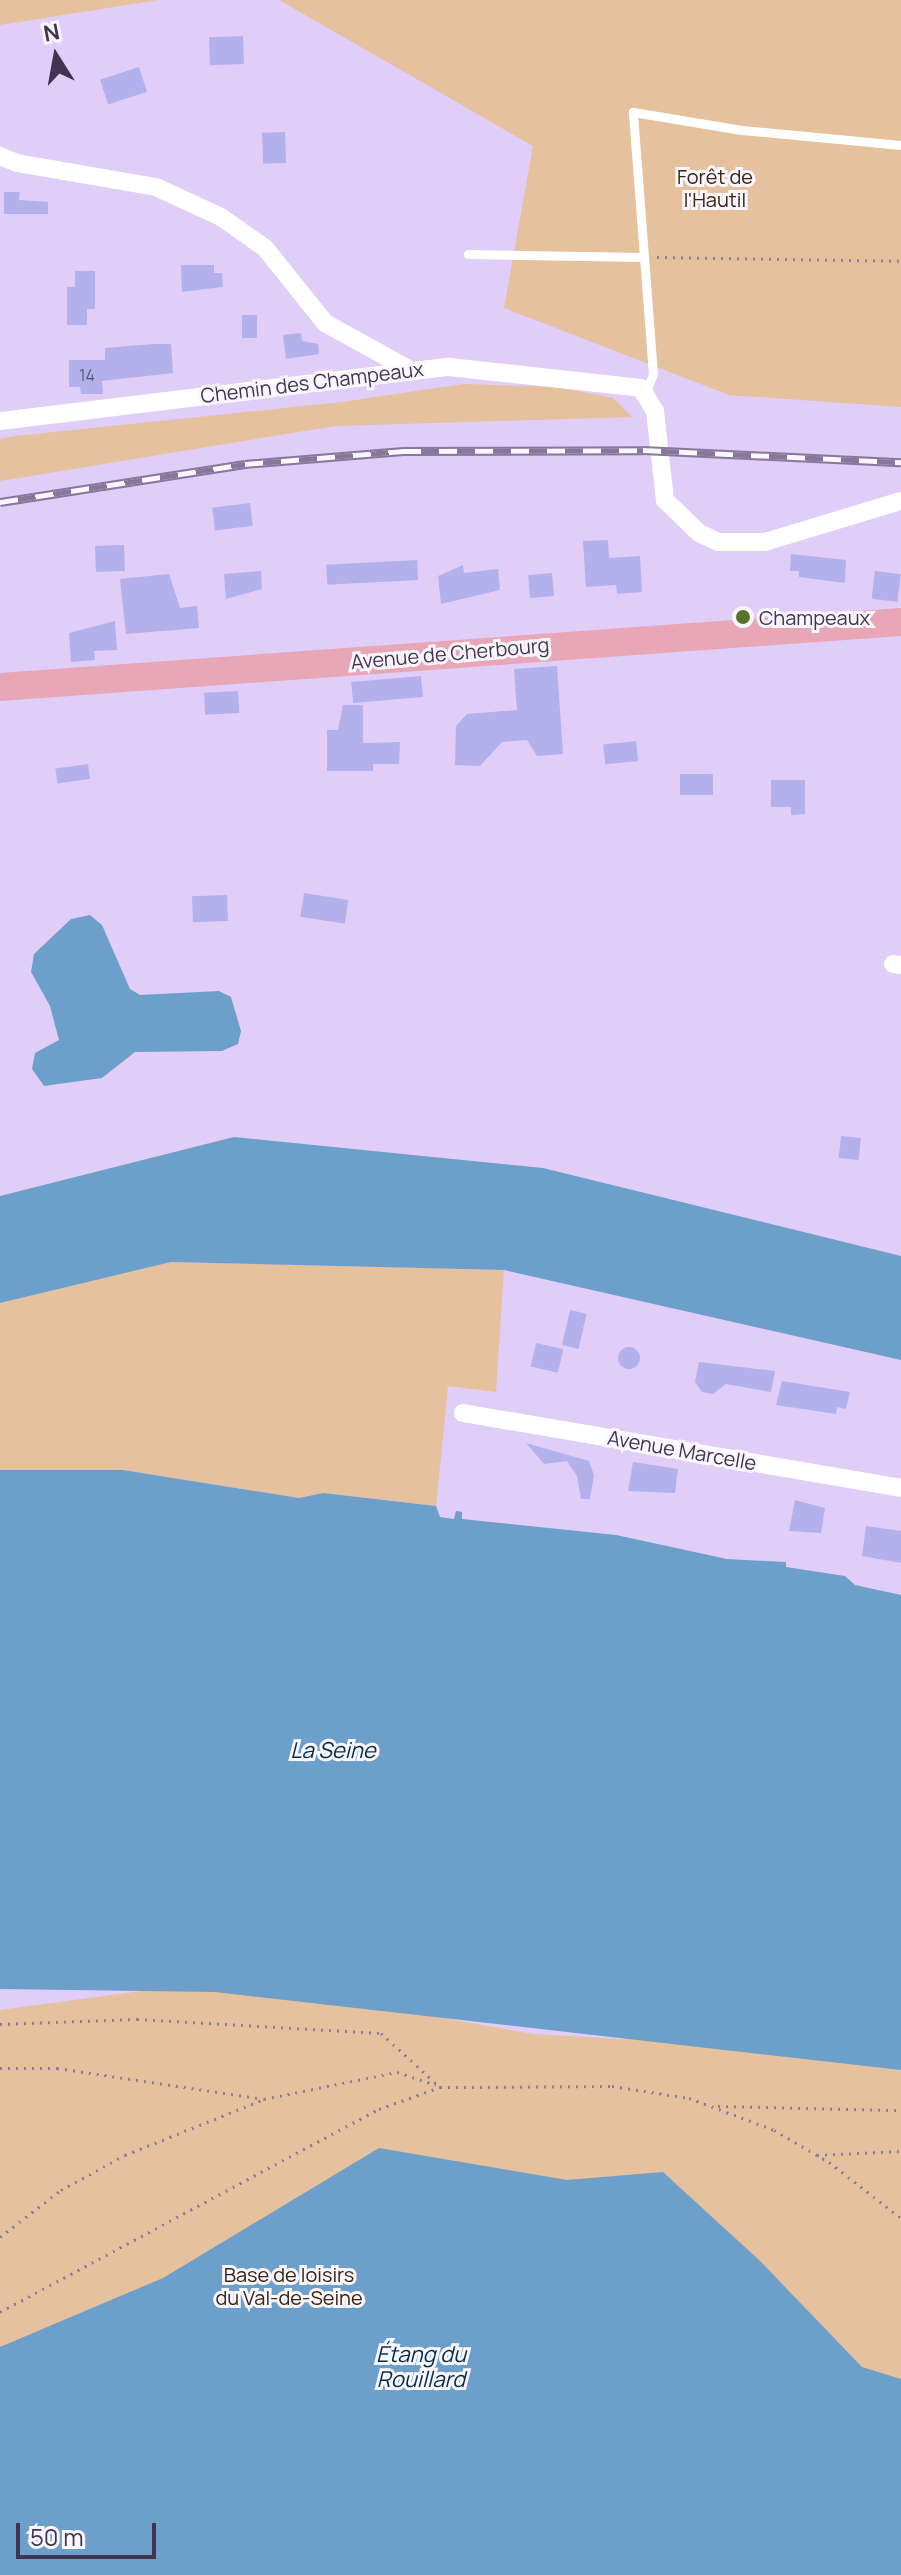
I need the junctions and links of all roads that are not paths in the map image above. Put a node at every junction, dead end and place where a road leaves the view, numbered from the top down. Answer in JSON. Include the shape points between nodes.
{"nodes":[{"id":1,"x":901,"y":145,"type":"edge"},
{"id":2,"x":0,"y":156,"type":"edge"},
{"id":3,"x":468,"y":254,"type":"dead end"},
{"id":4,"x":644,"y":257,"type":"junction"},
{"id":5,"x":407,"y":368,"type":"junction"},
{"id":6,"x":646,"y":392,"type":"junction"},
{"id":7,"x":0,"y":421,"type":"edge"},
{"id":8,"x":901,"y":501,"type":"edge"},
{"id":9,"x":901,"y":622,"type":"edge"},
{"id":10,"x":0,"y":687,"type":"edge"},
{"id":11,"x":463,"y":1413,"type":"dead end"},
{"id":12,"x":901,"y":1488,"type":"edge"}],
"edges":[{"from":1,"to":4,"type":"lane","via":[[742,130],[633,112]]},
{"from":2,"to":5,"type":"street","via":[[156,187],[221,217],[265,248],[325,323]]},
{"from":3,"to":4,"type":"lane"},
{"from":4,"to":6,"type":"lane","via":[[653,374]]},
{"from":5,"to":6,"type":"street","name":"Chemin des Champeaux","via":[[570,378],[631,385]]},
{"from":5,"to":7,"type":"street","name":"Chemin des Champeaux"},
{"from":6,"to":8,"type":"street","via":[[655,415],[665,500],[707,538],[732,545],[765,542]]},
{"from":9,"to":10,"type":"main road","name":"Avenue de Cherbourg"},
{"from":11,"to":12,"type":"street","name":"Avenue Marcelle"}]}
